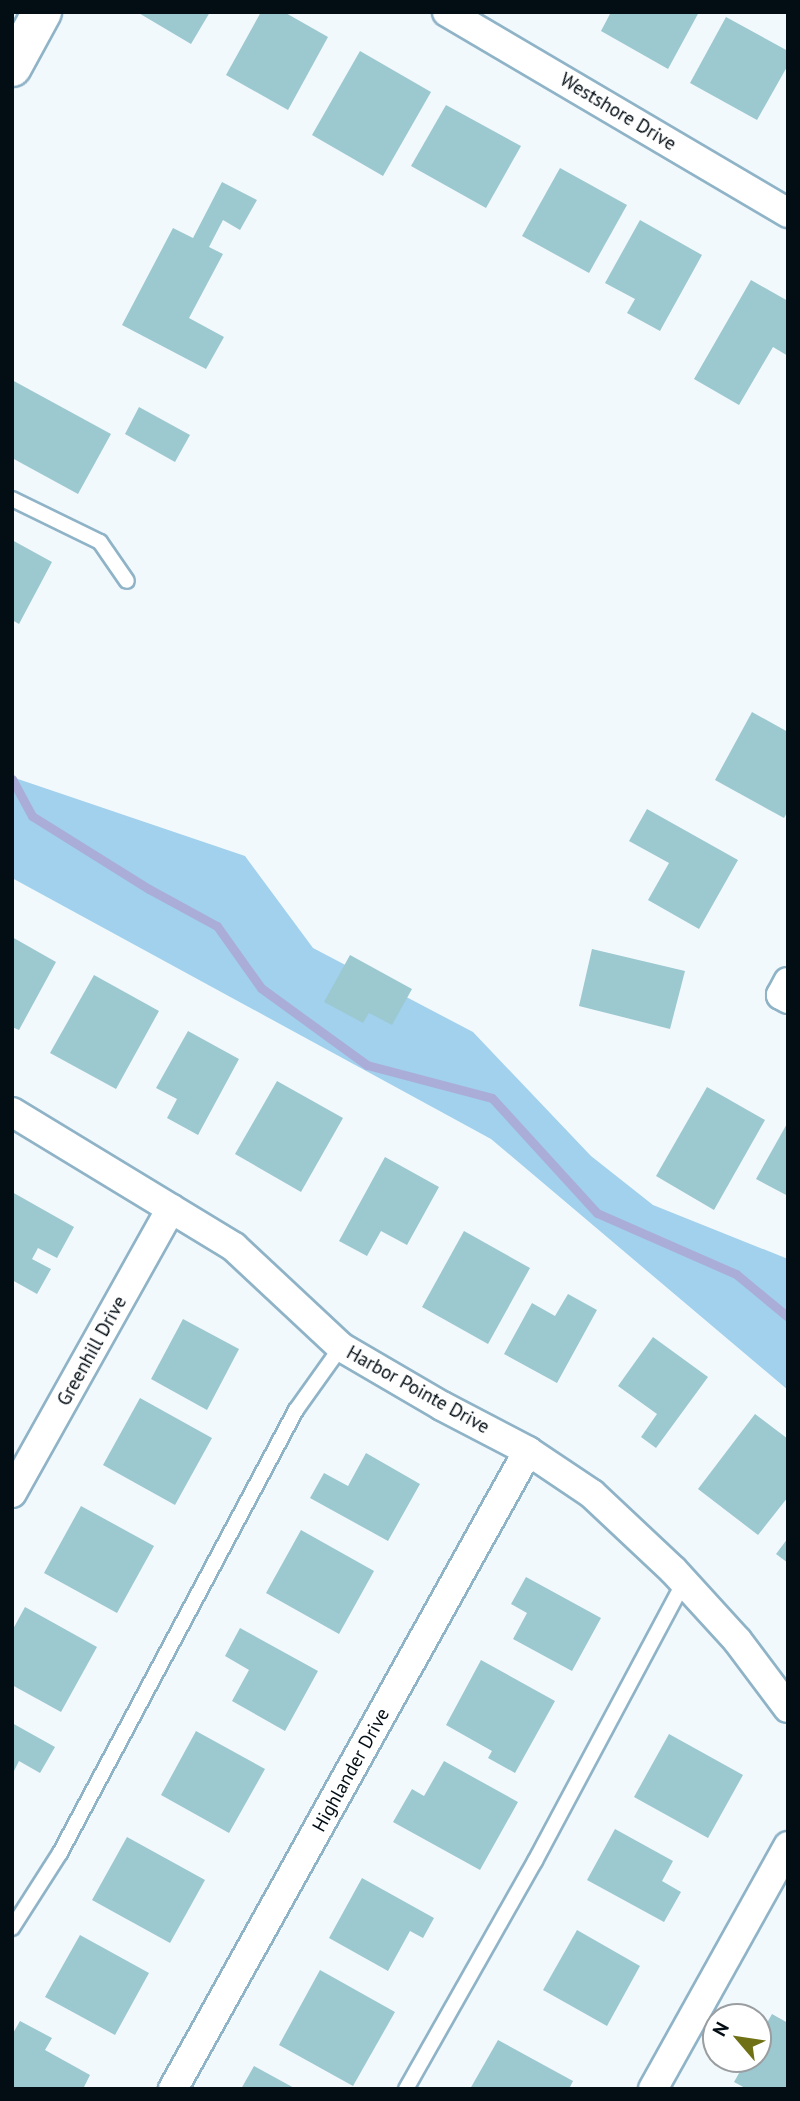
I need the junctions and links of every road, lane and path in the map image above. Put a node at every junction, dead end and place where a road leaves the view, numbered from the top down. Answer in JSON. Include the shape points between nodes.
{"nodes":[{"id":1,"x":42,"y":12,"type":"edge"},
{"id":2,"x":447,"y":12,"type":"edge"},
{"id":3,"x":12,"y":67,"type":"edge"},
{"id":4,"x":788,"y":213,"type":"edge"},
{"id":5,"x":12,"y":499,"type":"edge"},
{"id":6,"x":127,"y":581,"type":"dead end"},
{"id":7,"x":788,"y":982,"type":"edge"},
{"id":8,"x":788,"y":999,"type":"edge"},
{"id":9,"x":12,"y":1112,"type":"edge"},
{"id":10,"x":171,"y":1208,"type":"junction"},
{"id":11,"x":341,"y":1347,"type":"junction"},
{"id":12,"x":528,"y":1451,"type":"junction"},
{"id":13,"x":12,"y":1493,"type":"edge"},
{"id":14,"x":684,"y":1582,"type":"junction"},
{"id":15,"x":788,"y":1708,"type":"edge"},
{"id":16,"x":788,"y":1846,"type":"edge"},
{"id":17,"x":12,"y":1928,"type":"edge"},
{"id":18,"x":173,"y":2089,"type":"edge"},
{"id":19,"x":406,"y":2089,"type":"edge"},
{"id":20,"x":653,"y":2089,"type":"edge"}],
"edges":[{"from":1,"to":3,"type":"main road"},
{"from":2,"to":4,"type":"street","name":"Westshore Drive"},
{"from":5,"to":6,"type":"lane","via":[[100,542]]},
{"from":7,"to":8,"type":"street","via":[[780,995]]},
{"from":9,"to":10,"type":"street","name":"Harbor Pointe Drive"},
{"from":10,"to":11,"type":"street","name":"Harbor Pointe Drive","via":[[234,1247]]},
{"from":10,"to":13,"type":"street","name":"Greenhill Drive"},
{"from":11,"to":12,"type":"street","name":"Harbor Pointe Drive"},
{"from":11,"to":17,"type":"lane","via":[[296,1410],[60,1853]]},
{"from":12,"to":14,"type":"street","name":"Harbor Pointe Drive","via":[[592,1493]]},
{"from":12,"to":18,"type":"street","name":"Highlander Drive"},
{"from":14,"to":15,"type":"street","name":"Harbor Pointe Drive","via":[[737,1640]]},
{"from":14,"to":19,"type":"lane","via":[[536,1861]]},
{"from":16,"to":20,"type":"street"}]}
